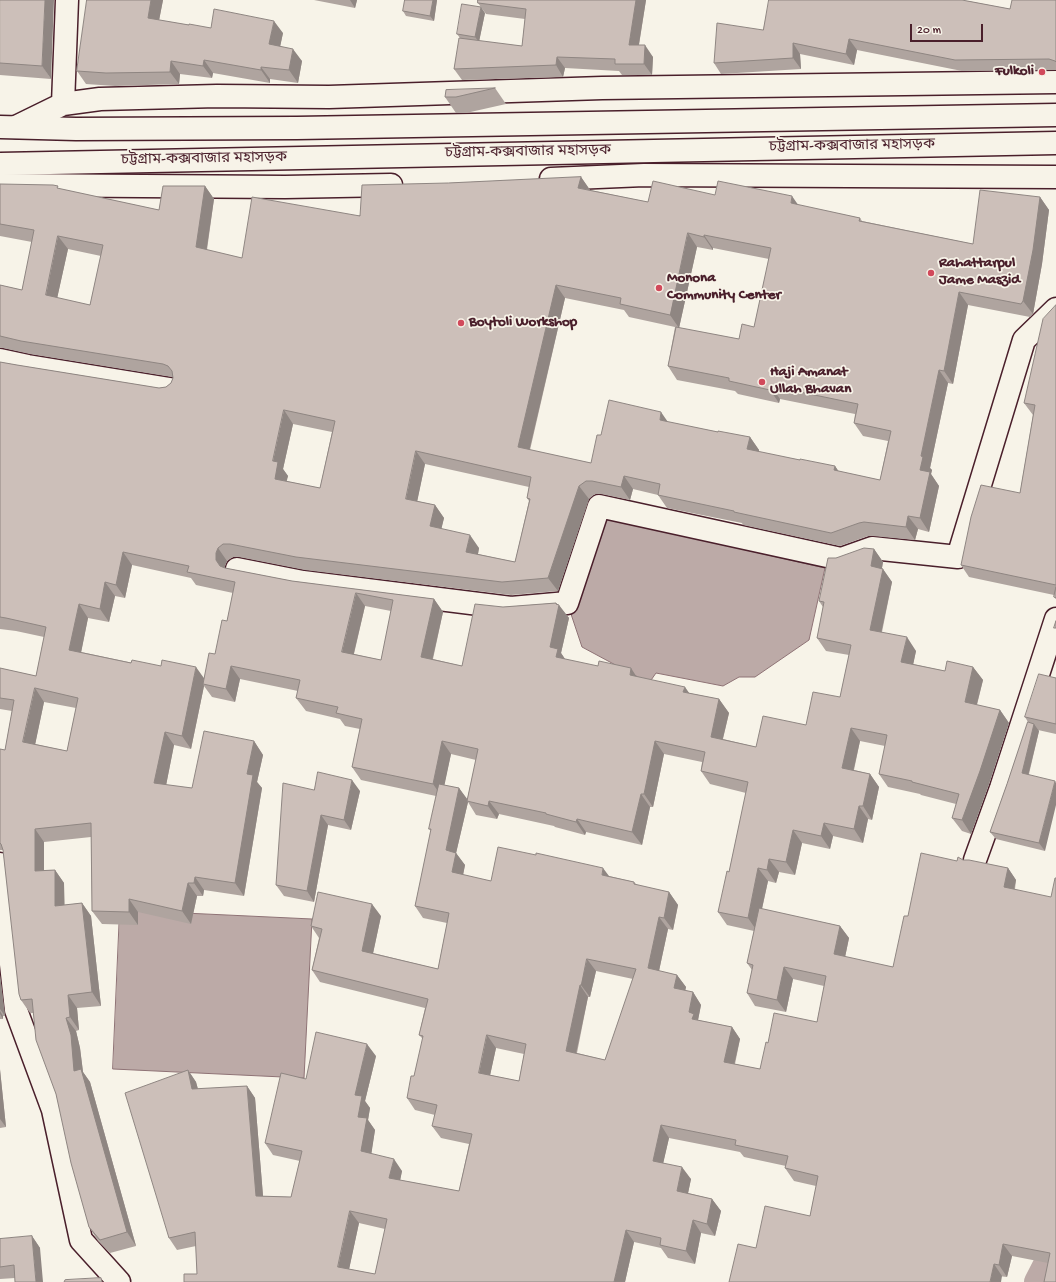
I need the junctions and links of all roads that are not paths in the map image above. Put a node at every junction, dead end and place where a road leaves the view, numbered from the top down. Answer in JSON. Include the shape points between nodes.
{"nodes":[{"id":1,"x":68,"y":0,"type":"edge"},
{"id":2,"x":1056,"y":82,"type":"edge"},
{"id":3,"x":63,"y":104,"type":"junction"},
{"id":4,"x":1056,"y":115,"type":"edge"},
{"id":5,"x":8,"y":127,"type":"edge"},
{"id":6,"x":1056,"y":143,"type":"edge"},
{"id":7,"x":0,"y":164,"type":"edge"},
{"id":8,"x":1056,"y":177,"type":"edge"},
{"id":9,"x":535,"y":180,"type":"edge"},
{"id":10,"x":0,"y":185,"type":"edge"},
{"id":11,"x":410,"y":185,"type":"edge"},
{"id":12,"x":1056,"y":308,"type":"edge"},
{"id":13,"x":0,"y":360,"type":"edge"},
{"id":14,"x":170,"y":389,"type":"edge"},
{"id":15,"x":238,"y":569,"type":"edge"},
{"id":16,"x":1056,"y":619,"type":"edge"},
{"id":17,"x":975,"y":860,"type":"edge"},
{"id":18,"x":0,"y":864,"type":"edge"},
{"id":19,"x":119,"y":1282,"type":"edge"}],
"edges":[{"from":1,"to":3,"type":"main road"},
{"from":2,"to":3,"type":"main road","via":[[602,88],[329,97],[218,96],[100,99]]},
{"from":3,"to":5,"type":"main road"},
{"from":4,"to":5,"type":"main road","name":"চট্টগ্রাম-কক্সবাজার মহাসড়ক","via":[[297,128]]},
{"from":6,"to":7,"type":"main road","name":"চট্টগ্রাম-কক্সবাজার মহাসড়ক"},
{"from":8,"to":9,"type":"main road","via":[[644,175]]},
{"from":10,"to":11,"type":"main road"},
{"from":12,"to":15,"type":"main road","via":[[1024,340],[958,557],[872,548],[841,559],[599,506],[567,603],[510,608],[303,582]]},
{"from":13,"to":14,"type":"main road"},
{"from":16,"to":17,"type":"main road"},
{"from":18,"to":19,"type":"main road","via":[[16,1010],[53,1110],[81,1240]]}]}
